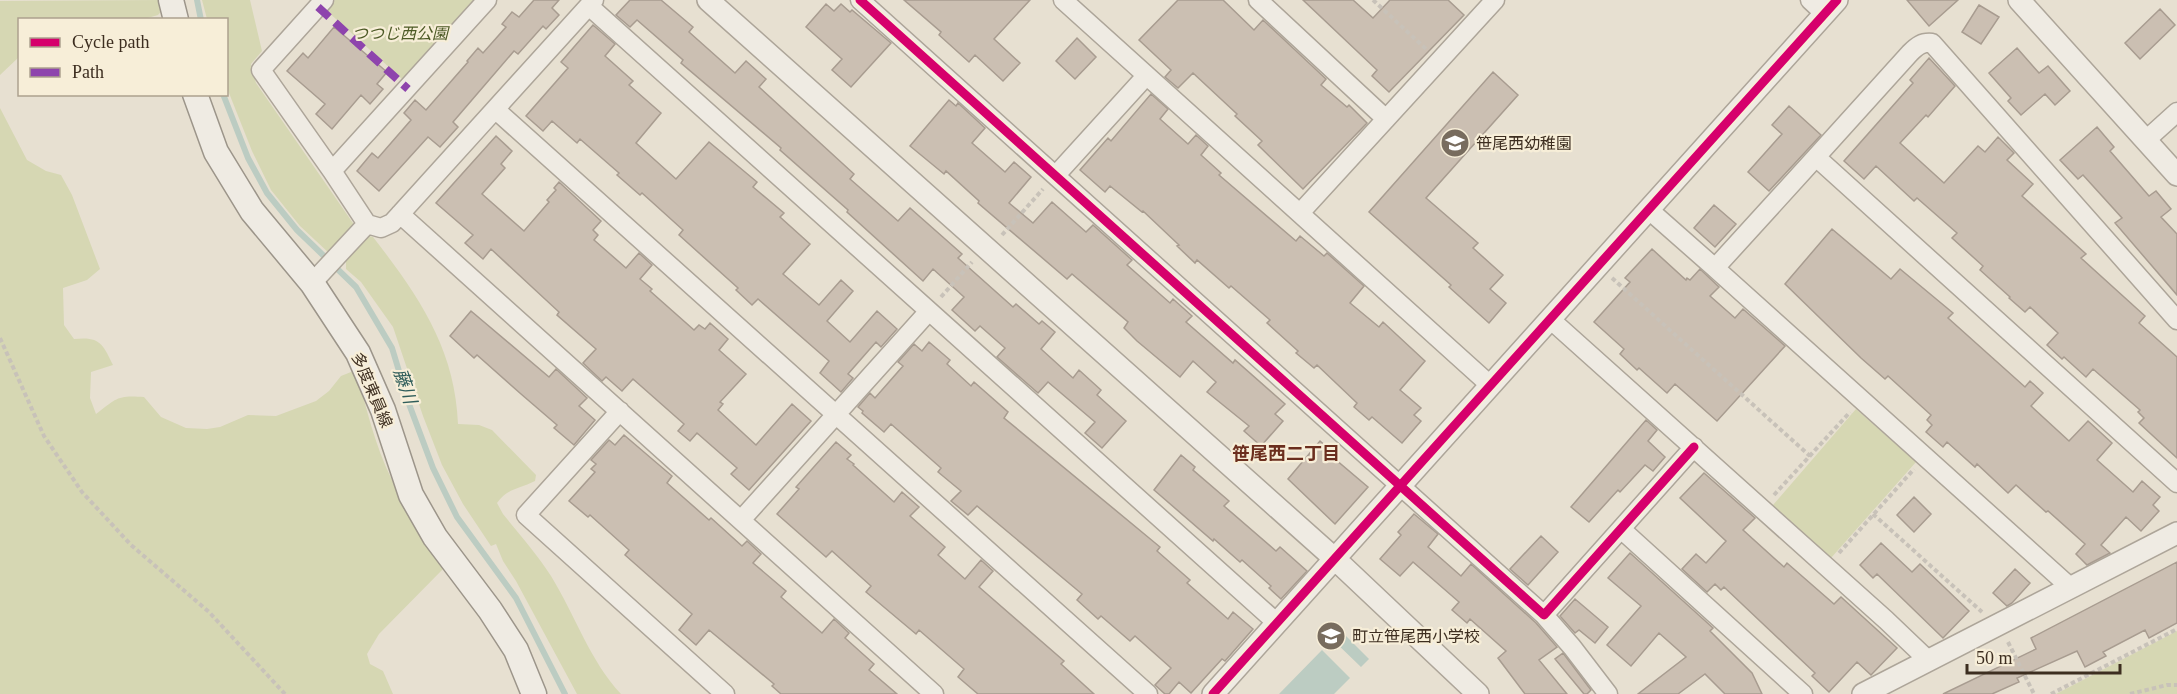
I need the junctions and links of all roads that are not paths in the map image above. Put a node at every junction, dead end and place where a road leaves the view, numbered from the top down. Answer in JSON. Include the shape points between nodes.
{"nodes":[{"id":1,"x":171,"y":0,"type":"edge"},
{"id":2,"x":302,"y":0,"type":"edge"},
{"id":3,"x":324,"y":0,"type":"edge"},
{"id":4,"x":487,"y":0,"type":"edge"},
{"id":5,"x":708,"y":0,"type":"edge"},
{"id":6,"x":860,"y":0,"type":"edge"},
{"id":7,"x":1063,"y":0,"type":"edge"},
{"id":8,"x":1258,"y":0,"type":"edge"},
{"id":9,"x":2019,"y":0,"type":"edge"},
{"id":10,"x":1489,"y":2,"type":"edge"},
{"id":11,"x":592,"y":3,"type":"edge"},
{"id":12,"x":1824,"y":5,"type":"edge"},
{"id":13,"x":176,"y":18,"type":"edge"},
{"id":14,"x":305,"y":21,"type":"junction"},
{"id":15,"x":1146,"y":76,"type":"junction"},
{"id":16,"x":196,"y":96,"type":"edge"},
{"id":17,"x":496,"y":110,"type":"junction"},
{"id":18,"x":2177,"y":112,"type":"edge"},
{"id":19,"x":1386,"y":120,"type":"junction"},
{"id":20,"x":2146,"y":140,"type":"junction"},
{"id":21,"x":1816,"y":157,"type":"junction"},
{"id":22,"x":332,"y":171,"type":"junction"},
{"id":23,"x":1056,"y":174,"type":"junction"},
{"id":24,"x":2177,"y":175,"type":"edge"},
{"id":25,"x":1648,"y":209,"type":"junction"},
{"id":26,"x":1300,"y":213,"type":"junction"},
{"id":27,"x":400,"y":214,"type":"junction"},
{"id":28,"x":366,"y":224,"type":"junction"},
{"id":29,"x":1715,"y":268,"type":"junction"},
{"id":30,"x":316,"y":279,"type":"junction"},
{"id":31,"x":929,"y":311,"type":"junction"},
{"id":32,"x":1550,"y":319,"type":"junction"},
{"id":33,"x":2177,"y":320,"type":"edge"},
{"id":34,"x":1490,"y":385,"type":"junction"},
{"id":35,"x":620,"y":411,"type":"junction"},
{"id":36,"x":835,"y":416,"type":"junction"},
{"id":37,"x":1694,"y":447,"type":"junction"},
{"id":38,"x":2177,"y":483,"type":"edge"},
{"id":39,"x":1400,"y":485,"type":"junction"},
{"id":40,"x":741,"y":520,"type":"junction"},
{"id":41,"x":1621,"y":529,"type":"junction"},
{"id":42,"x":2177,"y":533,"type":"edge"},
{"id":43,"x":1335,"y":559,"type":"junction"},
{"id":44,"x":2070,"y":587,"type":"junction"},
{"id":45,"x":1544,"y":615,"type":"junction"},
{"id":46,"x":1277,"y":623,"type":"junction"},
{"id":47,"x":1929,"y":661,"type":"junction"},
{"id":48,"x":534,"y":694,"type":"edge"},
{"id":49,"x":725,"y":694,"type":"edge"},
{"id":50,"x":934,"y":694,"type":"edge"},
{"id":51,"x":1148,"y":694,"type":"edge"},
{"id":52,"x":1213,"y":694,"type":"edge"},
{"id":53,"x":1478,"y":694,"type":"edge"},
{"id":54,"x":1608,"y":694,"type":"edge"},
{"id":55,"x":1803,"y":694,"type":"edge"},
{"id":56,"x":1863,"y":694,"type":"edge"}],
"edges":[{"from":1,"to":13,"type":"main road"},
{"from":2,"to":14,"type":"street"},
{"from":3,"to":14,"type":"street"},
{"from":4,"to":22,"type":"street"},
{"from":5,"to":43,"type":"street"},
{"from":6,"to":23,"type":"street"},
{"from":7,"to":15,"type":"street"},
{"from":8,"to":19,"type":"street"},
{"from":9,"to":20,"type":"street"},
{"from":10,"to":19,"type":"street"},
{"from":11,"to":17,"type":"street"},
{"from":11,"to":31,"type":"street"},
{"from":12,"to":25,"type":"street"},
{"from":14,"to":22,"type":"street","via":[[261,70]]},
{"from":15,"to":23,"type":"street"},
{"from":15,"to":26,"type":"street"},
{"from":16,"to":30,"type":"main road","name":"多度東員線","via":[[216,152],[252,211]]},
{"from":17,"to":27,"type":"street"},
{"from":17,"to":36,"type":"street"},
{"from":18,"to":20,"type":"street"},
{"from":19,"to":26,"type":"street"},
{"from":20,"to":24,"type":"street"},
{"from":21,"to":29,"type":"street"},
{"from":21,"to":33,"type":"street","via":[[1918,45],[1932,43]]},
{"from":21,"to":38,"type":"street"},
{"from":22,"to":28,"type":"street"},
{"from":23,"to":39,"type":"street"},
{"from":25,"to":29,"type":"street"},
{"from":25,"to":32,"type":"street"},
{"from":26,"to":34,"type":"street"},
{"from":27,"to":28,"type":"street","via":[[381,228]]},
{"from":27,"to":35,"type":"street"},
{"from":28,"to":30,"type":"street"},
{"from":29,"to":44,"type":"street"},
{"from":30,"to":48,"type":"main road","name":"多度東員線","via":[[358,353],[383,410],[411,495],[435,537],[516,650]]},
{"from":31,"to":36,"type":"street"},
{"from":31,"to":46,"type":"street"},
{"from":32,"to":34,"type":"street"},
{"from":32,"to":37,"type":"street"},
{"from":34,"to":39,"type":"street"},
{"from":35,"to":40,"type":"street"},
{"from":35,"to":49,"type":"street","via":[[526,515]]},
{"from":36,"to":40,"type":"street"},
{"from":36,"to":51,"type":"street"},
{"from":37,"to":41,"type":"street"},
{"from":37,"to":47,"type":"street"},
{"from":39,"to":43,"type":"street"},
{"from":39,"to":45,"type":"street"},
{"from":40,"to":50,"type":"street"},
{"from":41,"to":45,"type":"street"},
{"from":41,"to":55,"type":"street"},
{"from":42,"to":44,"type":"street"},
{"from":43,"to":46,"type":"street"},
{"from":43,"to":53,"type":"street"},
{"from":44,"to":47,"type":"street"},
{"from":45,"to":54,"type":"street"},
{"from":46,"to":52,"type":"street"},
{"from":47,"to":56,"type":"street"}]}
